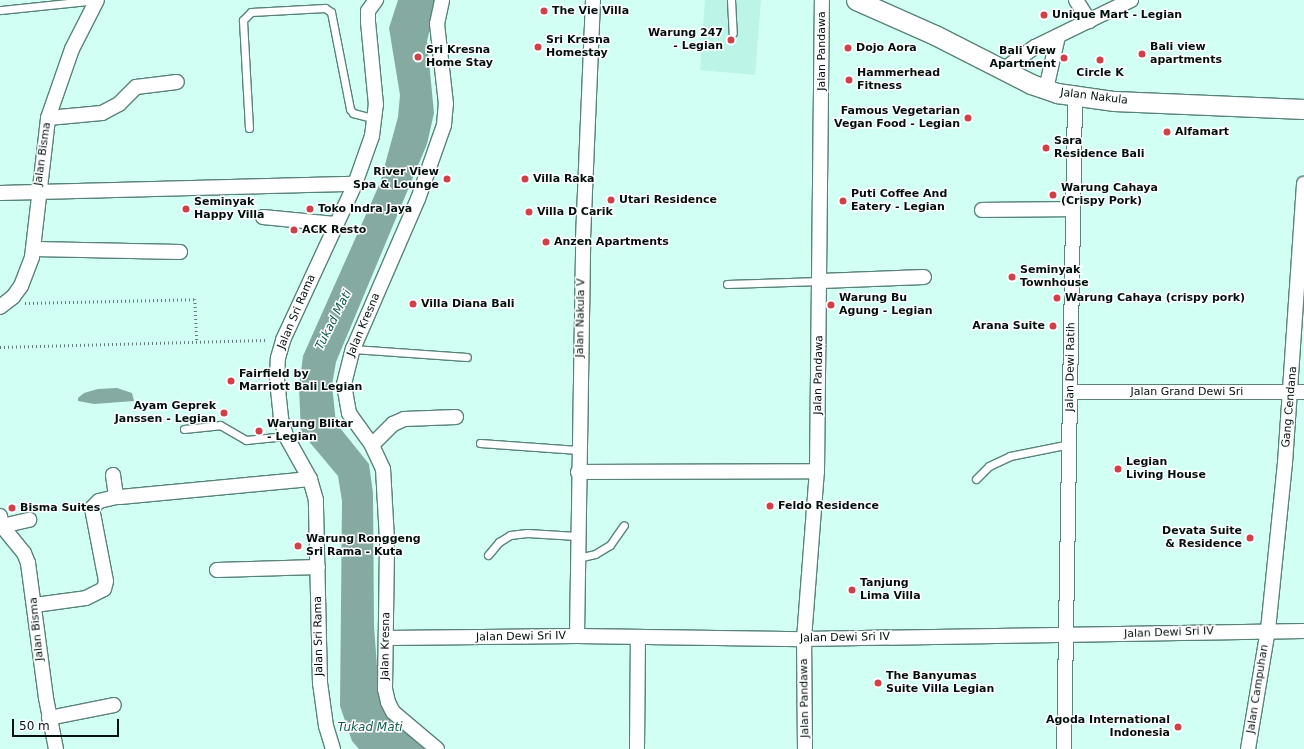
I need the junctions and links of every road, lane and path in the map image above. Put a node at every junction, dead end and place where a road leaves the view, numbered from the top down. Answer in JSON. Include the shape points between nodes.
{"nodes":[{"id":1,"x":97,"y":0,"type":"edge"},
{"id":2,"x":376,"y":0,"type":"edge"},
{"id":3,"x":442,"y":0,"type":"edge"},
{"id":4,"x":593,"y":0,"type":"edge"},
{"id":5,"x":732,"y":0,"type":"edge"},
{"id":6,"x":822,"y":0,"type":"edge"},
{"id":7,"x":856,"y":0,"type":"edge"},
{"id":8,"x":1076,"y":0,"type":"edge"},
{"id":9,"x":1131,"y":0,"type":"edge"},
{"id":10,"x":0,"y":10,"type":"edge"},
{"id":11,"x":1089,"y":21,"type":"junction"},
{"id":12,"x":733,"y":33,"type":"dead end"},
{"id":13,"x":1058,"y":36,"type":"junction"},
{"id":14,"x":1003,"y":70,"type":"junction"},
{"id":15,"x":177,"y":82,"type":"dead end"},
{"id":16,"x":1046,"y":89,"type":"junction"},
{"id":17,"x":1075,"y":97,"type":"junction"},
{"id":18,"x":1304,"y":109,"type":"edge"},
{"id":19,"x":48,"y":118,"type":"junction"},
{"id":20,"x":375,"y":119,"type":"junction"},
{"id":21,"x":250,"y":128,"type":"dead end"},
{"id":22,"x":355,"y":184,"type":"junction"},
{"id":23,"x":1304,"y":184,"type":"edge"},
{"id":24,"x":38,"y":192,"type":"junction"},
{"id":25,"x":0,"y":193,"type":"edge"},
{"id":26,"x":1073,"y":209,"type":"junction"},
{"id":27,"x":982,"y":210,"type":"dead end"},
{"id":28,"x":263,"y":217,"type":"dead end"},
{"id":29,"x":335,"y":224,"type":"junction"},
{"id":30,"x":34,"y":249,"type":"junction"},
{"id":31,"x":180,"y":252,"type":"dead end"},
{"id":32,"x":924,"y":277,"type":"dead end"},
{"id":33,"x":821,"y":281,"type":"junction"},
{"id":34,"x":726,"y":284,"type":"dead end"},
{"id":35,"x":2,"y":305,"type":"edge"},
{"id":36,"x":283,"y":340,"type":"junction"},
{"id":37,"x":197,"y":342,"type":"junction"},
{"id":38,"x":0,"y":348,"type":"edge"},
{"id":39,"x":353,"y":350,"type":"junction"},
{"id":40,"x":466,"y":357,"type":"dead end"},
{"id":41,"x":1070,"y":392,"type":"junction"},
{"id":42,"x":1298,"y":392,"type":"edge"},
{"id":43,"x":456,"y":417,"type":"dead end"},
{"id":44,"x":184,"y":429,"type":"dead end"},
{"id":45,"x":286,"y":436,"type":"junction"},
{"id":46,"x":480,"y":443,"type":"dead end"},
{"id":47,"x":1070,"y":444,"type":"junction"},
{"id":48,"x":372,"y":445,"type":"junction"},
{"id":49,"x":578,"y":450,"type":"junction"},
{"id":50,"x":817,"y":471,"type":"junction"},
{"id":51,"x":578,"y":472,"type":"junction"},
{"id":52,"x":113,"y":475,"type":"dead end"},
{"id":53,"x":310,"y":479,"type":"junction"},
{"id":54,"x":976,"y":480,"type":"dead end"},
{"id":55,"x":116,"y":497,"type":"junction"},
{"id":56,"x":29,"y":520,"type":"dead end"},
{"id":57,"x":1,"y":521,"type":"edge"},
{"id":58,"x":624,"y":525,"type":"dead end"},
{"id":59,"x":577,"y":536,"type":"junction"},
{"id":60,"x":488,"y":556,"type":"dead end"},
{"id":61,"x":577,"y":558,"type":"junction"},
{"id":62,"x":318,"y":567,"type":"junction"},
{"id":63,"x":217,"y":570,"type":"dead end"},
{"id":64,"x":35,"y":605,"type":"junction"},
{"id":65,"x":1268,"y":630,"type":"junction"},
{"id":66,"x":1304,"y":631,"type":"edge"},
{"id":67,"x":577,"y":636,"type":"junction"},
{"id":68,"x":638,"y":637,"type":"junction"},
{"id":69,"x":1066,"y":637,"type":"junction"},
{"id":70,"x":386,"y":638,"type":"junction"},
{"id":71,"x":804,"y":639,"type":"junction"},
{"id":72,"x":114,"y":705,"type":"dead end"},
{"id":73,"x":49,"y":718,"type":"junction"},
{"id":74,"x":56,"y":749,"type":"edge"},
{"id":75,"x":333,"y":749,"type":"edge"},
{"id":76,"x":438,"y":749,"type":"edge"},
{"id":77,"x":637,"y":749,"type":"edge"},
{"id":78,"x":806,"y":749,"type":"edge"},
{"id":79,"x":1064,"y":749,"type":"edge"},
{"id":80,"x":1248,"y":749,"type":"edge"}],
"edges":[{"from":1,"to":10,"type":"lane"},
{"from":1,"to":19,"type":"street","name":"Jalan Bisma","via":[[72,49]]},
{"from":2,"to":20,"type":"street","name":"Jalan Sri Rama","via":[[368,11]]},
{"from":3,"to":39,"type":"street","name":"Jalan Kresna","via":[[437,32],[446,104],[444,125],[415,205]]},
{"from":4,"to":49,"type":"street","name":"Jalan Nakula V","via":[[583,239]]},
{"from":5,"to":12,"type":"lane"},
{"from":6,"to":33,"type":"street","name":"Jalan Pandawa"},
{"from":7,"to":14,"type":"main road","name":"Jalan Nakula","via":[[935,34]]},
{"from":8,"to":11,"type":"street"},
{"from":9,"to":11,"type":"street"},
{"from":11,"to":13,"type":"street"},
{"from":13,"to":14,"type":"street","via":[[1024,54]]},
{"from":13,"to":16,"type":"street"},
{"from":14,"to":16,"type":"main road","name":"Jalan Nakula"},
{"from":15,"to":19,"type":"street","via":[[136,87],[120,104],[102,113]]},
{"from":16,"to":17,"type":"main road","name":"Jalan Nakula"},
{"from":17,"to":18,"type":"main road","name":"Jalan Nakula","via":[[1193,106]]},
{"from":17,"to":26,"type":"street","name":"Jalan Dewi Ratih"},
{"from":19,"to":24,"type":"street","name":"Jalan Bisma"},
{"from":20,"to":21,"type":"lane","via":[[354,113],[350,109],[331,12],[325,8],[251,12],[243,20]]},
{"from":20,"to":22,"type":"street","name":"Jalan Sri Rama"},
{"from":22,"to":24,"type":"street"},
{"from":22,"to":29,"type":"street","name":"Jalan Sri Rama"},
{"from":23,"to":42,"type":"street","name":"Gang Cendana"},
{"from":24,"to":25,"type":"street"},
{"from":24,"to":30,"type":"street","name":"Jalan Bisma"},
{"from":26,"to":27,"type":"street"},
{"from":26,"to":41,"type":"street","name":"Jalan Dewi Ratih"},
{"from":28,"to":29,"type":"street"},
{"from":29,"to":36,"type":"street","name":"Jalan Sri Rama"},
{"from":30,"to":31,"type":"street"},
{"from":30,"to":35,"type":"street","name":"Jalan Bisma","via":[[21,286]]},
{"from":32,"to":33,"type":"street"},
{"from":33,"to":34,"type":"lane"},
{"from":33,"to":50,"type":"street","name":"Jalan Pandawa"},
{"from":35,"to":37,"type":"path","via":[[196,299]]},
{"from":36,"to":37,"type":"path"},
{"from":36,"to":45,"type":"street","name":"Jalan Sri Rama","via":[[278,358],[277,382]]},
{"from":37,"to":38,"type":"path"},
{"from":39,"to":40,"type":"lane"},
{"from":39,"to":48,"type":"street","name":"Jalan Kresna","via":[[344,384],[344,398],[356,426]]},
{"from":41,"to":42,"type":"street","name":"Jalan Grand Dewi Sri"},
{"from":41,"to":47,"type":"street","name":"Jalan Dewi Ratih"},
{"from":42,"to":65,"type":"street","name":"Gang Cendana"},
{"from":43,"to":48,"type":"street","via":[[404,419],[393,424]]},
{"from":44,"to":45,"type":"lane","via":[[220,425],[246,440]]},
{"from":45,"to":53,"type":"street","name":"Jalan Sri Rama"},
{"from":46,"to":49,"type":"lane"},
{"from":47,"to":54,"type":"lane","via":[[1010,456],[989,466]]},
{"from":47,"to":69,"type":"street","name":"Jalan Dewi Ratih"},
{"from":48,"to":70,"type":"street","name":"Jalan Kresna","via":[[383,469],[386,502]]},
{"from":49,"to":51,"type":"street","name":"Jalan Nakula V"},
{"from":50,"to":51,"type":"street"},
{"from":50,"to":71,"type":"street","name":"Jalan Pandawa"},
{"from":51,"to":59,"type":"street","name":"Jalan Nakula V"},
{"from":52,"to":55,"type":"street"},
{"from":53,"to":55,"type":"street"},
{"from":53,"to":62,"type":"street","name":"Jalan Sri Rama","via":[[316,500]]},
{"from":55,"to":64,"type":"street","via":[[99,501],[92,508],[106,581],[104,589],[86,598]]},
{"from":56,"to":57,"type":"street"},
{"from":57,"to":64,"type":"street","name":"Jalan Bisma","via":[[24,553]]},
{"from":58,"to":61,"type":"lane","via":[[610,545],[595,554]]},
{"from":59,"to":60,"type":"lane","via":[[526,533],[510,535],[499,542]]},
{"from":59,"to":61,"type":"street","name":"Jalan Nakula V"},
{"from":61,"to":67,"type":"street","name":"Jalan Nakula V"},
{"from":62,"to":63,"type":"street"},
{"from":62,"to":75,"type":"street","name":"Jalan Sri Rama","via":[[320,683],[326,726]]},
{"from":64,"to":73,"type":"street","name":"Jalan Bisma"},
{"from":65,"to":66,"type":"street","name":"Jalan Dewi Sri IV"},
{"from":65,"to":69,"type":"street","name":"Jalan Dewi Sri IV"},
{"from":65,"to":80,"type":"street","name":"Jalan Campuhan"},
{"from":67,"to":68,"type":"street","name":"Jalan Dewi Sri IV"},
{"from":67,"to":70,"type":"street","name":"Jalan Dewi Sri IV"},
{"from":68,"to":71,"type":"street","name":"Jalan Dewi Sri IV"},
{"from":68,"to":77,"type":"street"},
{"from":69,"to":71,"type":"street","name":"Jalan Dewi Sri IV"},
{"from":69,"to":79,"type":"street","name":"Jalan Dewi Ratih"},
{"from":70,"to":76,"type":"street","name":"Jalan Kresna","via":[[385,689],[393,712]]},
{"from":71,"to":78,"type":"street","name":"Jalan Pandawa"},
{"from":72,"to":73,"type":"street"},
{"from":73,"to":74,"type":"street","name":"Jalan Bisma"}]}
